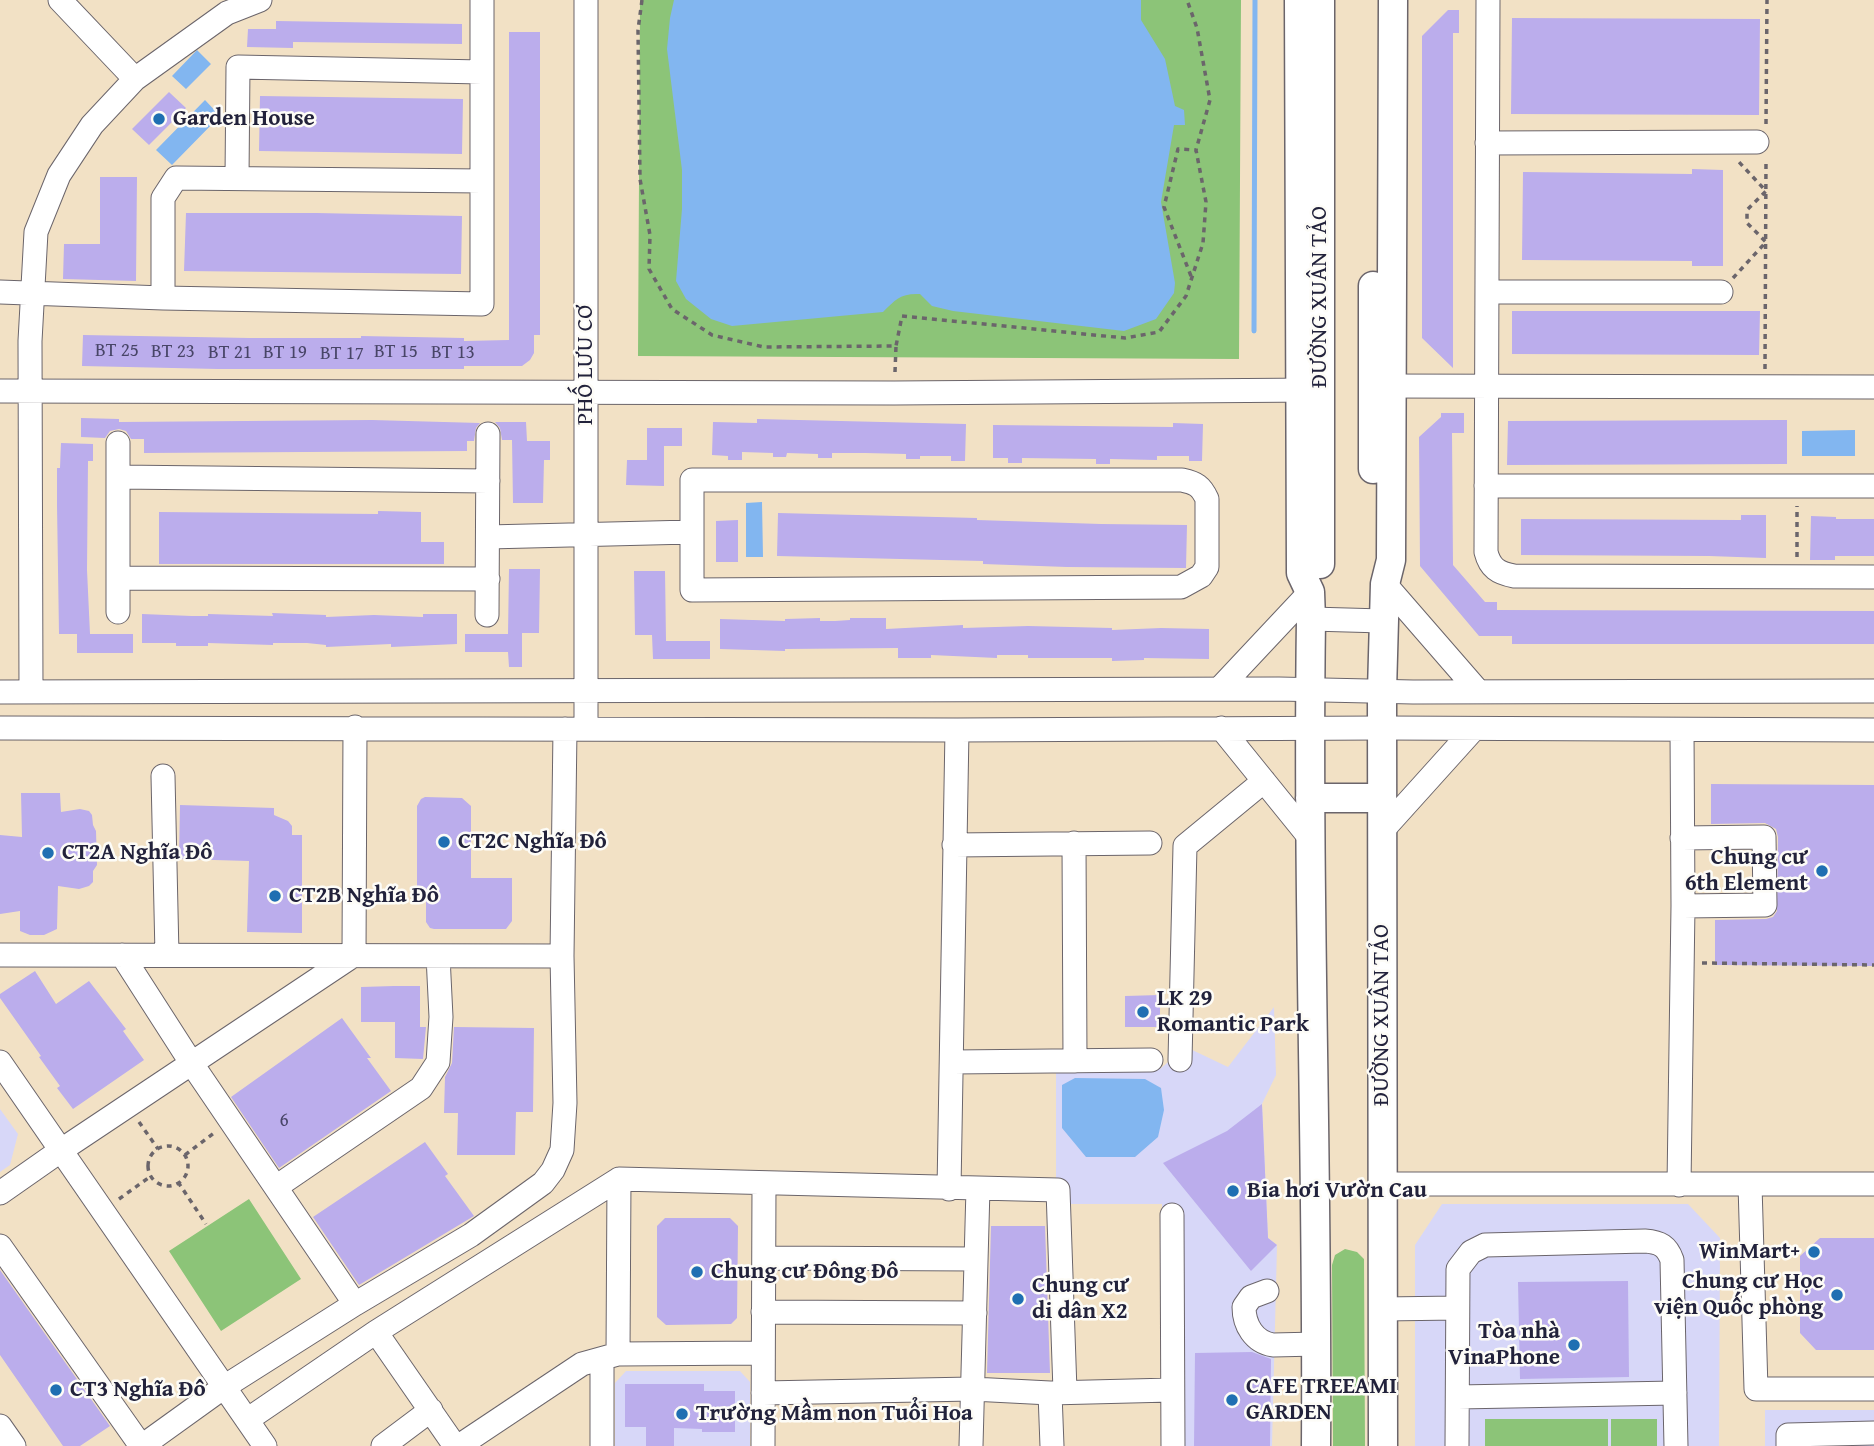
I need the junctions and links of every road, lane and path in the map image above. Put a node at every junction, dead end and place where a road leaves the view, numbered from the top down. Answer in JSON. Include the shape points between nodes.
{"nodes":[{"id":1,"x":60,"y":0,"type":"edge"},
{"id":2,"x":260,"y":0,"type":"edge"},
{"id":3,"x":482,"y":0,"type":"edge"},
{"id":4,"x":586,"y":0,"type":"edge"},
{"id":5,"x":642,"y":0,"type":"edge"},
{"id":6,"x":1187,"y":0,"type":"edge"},
{"id":7,"x":1300,"y":0,"type":"edge"},
{"id":8,"x":1320,"y":0,"type":"edge"},
{"id":9,"x":1373,"y":0,"type":"edge"},
{"id":10,"x":1393,"y":0,"type":"edge"},
{"id":11,"x":1488,"y":0,"type":"edge"},
{"id":12,"x":1767,"y":0,"type":"edge"},
{"id":13,"x":482,"y":72,"type":"junction"},
{"id":14,"x":135,"y":79,"type":"junction"},
{"id":15,"x":1487,"y":143,"type":"junction"},
{"id":16,"x":1763,"y":144,"type":"junction"},
{"id":17,"x":1196,"y":150,"type":"junction"},
{"id":18,"x":1732,"y":154,"type":"dead end"},
{"id":19,"x":237,"y":178,"type":"junction"},
{"id":20,"x":482,"y":181,"type":"junction"},
{"id":21,"x":1766,"y":191,"type":"junction"},
{"id":22,"x":1766,"y":242,"type":"junction"},
{"id":23,"x":1192,"y":278,"type":"junction"},
{"id":24,"x":0,"y":292,"type":"edge"},
{"id":25,"x":32,"y":292,"type":"junction"},
{"id":26,"x":1486,"y":292,"type":"junction"},
{"id":27,"x":1721,"y":292,"type":"joint"},
{"id":28,"x":163,"y":298,"type":"junction"},
{"id":29,"x":896,"y":346,"type":"junction"},
{"id":30,"x":1765,"y":374,"type":"dead end"},
{"id":31,"x":1383,"y":386,"type":"junction"},
{"id":32,"x":1486,"y":387,"type":"junction"},
{"id":33,"x":1874,"y":387,"type":"edge"},
{"id":34,"x":586,"y":390,"type":"junction"},
{"id":35,"x":1310,"y":390,"type":"junction"},
{"id":36,"x":0,"y":391,"type":"edge"},
{"id":37,"x":30,"y":391,"type":"junction"},
{"id":38,"x":894,"y":393,"type":"junction"},
{"id":39,"x":488,"y":434,"type":"dead end"},
{"id":40,"x":118,"y":443,"type":"dead end"},
{"id":41,"x":118,"y":477,"type":"junction"},
{"id":42,"x":488,"y":481,"type":"junction"},
{"id":43,"x":1486,"y":486,"type":"junction"},
{"id":44,"x":1874,"y":486,"type":"edge"},
{"id":45,"x":1797,"y":496,"type":"dead end"},
{"id":46,"x":691,"y":532,"type":"junction"},
{"id":47,"x":585,"y":534,"type":"junction"},
{"id":48,"x":488,"y":537,"type":"junction"},
{"id":49,"x":1797,"y":566,"type":"dead end"},
{"id":50,"x":1874,"y":577,"type":"edge"},
{"id":51,"x":118,"y":578,"type":"junction"},
{"id":52,"x":488,"y":579,"type":"junction"},
{"id":53,"x":1385,"y":584,"type":"junction"},
{"id":54,"x":1310,"y":606,"type":"junction"},
{"id":55,"x":118,"y":612,"type":"dead end"},
{"id":56,"x":487,"y":615,"type":"dead end"},
{"id":57,"x":1383,"y":621,"type":"junction"},
{"id":58,"x":1310,"y":689,"type":"junction"},
{"id":59,"x":586,"y":690,"type":"junction"},
{"id":60,"x":1219,"y":690,"type":"junction"},
{"id":61,"x":1382,"y":691,"type":"junction"},
{"id":62,"x":1478,"y":691,"type":"junction"},
{"id":63,"x":1874,"y":691,"type":"edge"},
{"id":64,"x":0,"y":692,"type":"edge"},
{"id":65,"x":31,"y":692,"type":"junction"},
{"id":66,"x":0,"y":727,"type":"edge"},
{"id":67,"x":355,"y":727,"type":"junction"},
{"id":68,"x":1221,"y":728,"type":"junction"},
{"id":69,"x":1310,"y":728,"type":"junction"},
{"id":70,"x":1382,"y":728,"type":"junction"},
{"id":71,"x":576,"y":729,"type":"junction"},
{"id":72,"x":957,"y":730,"type":"junction"},
{"id":73,"x":1473,"y":730,"type":"junction"},
{"id":74,"x":1682,"y":730,"type":"junction"},
{"id":75,"x":1874,"y":730,"type":"edge"},
{"id":76,"x":163,"y":776,"type":"dead end"},
{"id":77,"x":1264,"y":781,"type":"junction"},
{"id":78,"x":1310,"y":798,"type":"junction"},
{"id":79,"x":1382,"y":799,"type":"junction"},
{"id":80,"x":1382,"y":831,"type":"junction"},
{"id":81,"x":1310,"y":838,"type":"junction"},
{"id":82,"x":1682,"y":838,"type":"junction"},
{"id":83,"x":1074,"y":843,"type":"junction"},
{"id":84,"x":1150,"y":843,"type":"dead end"},
{"id":85,"x":954,"y":845,"type":"junction"},
{"id":86,"x":1683,"y":906,"type":"junction"},
{"id":87,"x":0,"y":955,"type":"edge"},
{"id":88,"x":122,"y":955,"type":"junction"},
{"id":89,"x":167,"y":955,"type":"junction"},
{"id":90,"x":354,"y":955,"type":"junction"},
{"id":91,"x":438,"y":956,"type":"junction"},
{"id":92,"x":562,"y":956,"type":"junction"},
{"id":93,"x":1682,"y":963,"type":"junction"},
{"id":94,"x":1874,"y":965,"type":"edge"},
{"id":95,"x":1151,"y":1060,"type":"dead end"},
{"id":96,"x":1181,"y":1060,"type":"dead end"},
{"id":97,"x":1075,"y":1061,"type":"junction"},
{"id":98,"x":0,"y":1062,"type":"edge"},
{"id":99,"x":953,"y":1062,"type":"junction"},
{"id":100,"x":192,"y":1064,"type":"junction"},
{"id":101,"x":128,"y":1106,"type":"junction"},
{"id":102,"x":231,"y":1121,"type":"junction"},
{"id":103,"x":158,"y":1149,"type":"junction"},
{"id":104,"x":60,"y":1151,"type":"junction"},
{"id":105,"x":185,"y":1156,"type":"junction"},
{"id":106,"x":151,"y":1176,"type":"junction"},
{"id":107,"x":619,"y":1179,"type":"junction"},
{"id":108,"x":178,"y":1182,"type":"junction"},
{"id":109,"x":764,"y":1184,"type":"junction"},
{"id":110,"x":1383,"y":1184,"type":"junction"},
{"id":111,"x":1874,"y":1184,"type":"edge"},
{"id":112,"x":1679,"y":1185,"type":"junction"},
{"id":113,"x":1750,"y":1185,"type":"junction"},
{"id":114,"x":276,"y":1187,"type":"junction"},
{"id":115,"x":949,"y":1188,"type":"junction"},
{"id":116,"x":978,"y":1188,"type":"junction"},
{"id":117,"x":0,"y":1193,"type":"edge"},
{"id":118,"x":102,"y":1211,"type":"junction"},
{"id":119,"x":1172,"y":1215,"type":"dead end"},
{"id":120,"x":206,"y":1224,"type":"dead end"},
{"id":121,"x":0,"y":1246,"type":"edge"},
{"id":122,"x":764,"y":1258,"type":"junction"},
{"id":123,"x":976,"y":1259,"type":"junction"},
{"id":124,"x":1267,"y":1291,"type":"dead end"},
{"id":125,"x":355,"y":1304,"type":"junction"},
{"id":126,"x":1457,"y":1308,"type":"junction"},
{"id":127,"x":1383,"y":1309,"type":"junction"},
{"id":128,"x":763,"y":1312,"type":"junction"},
{"id":129,"x":975,"y":1313,"type":"junction"},
{"id":130,"x":376,"y":1332,"type":"junction"},
{"id":131,"x":1317,"y":1344,"type":"junction"},
{"id":132,"x":763,"y":1353,"type":"junction"},
{"id":133,"x":610,"y":1356,"type":"junction"},
{"id":134,"x":224,"y":1387,"type":"junction"},
{"id":135,"x":972,"y":1389,"type":"junction"},
{"id":136,"x":1874,"y":1389,"type":"edge"},
{"id":137,"x":1171,"y":1390,"type":"junction"},
{"id":138,"x":1057,"y":1392,"type":"junction"},
{"id":139,"x":1675,"y":1392,"type":"junction"},
{"id":140,"x":763,"y":1393,"type":"junction"},
{"id":141,"x":1458,"y":1397,"type":"junction"},
{"id":142,"x":431,"y":1410,"type":"junction"},
{"id":143,"x":247,"y":1420,"type":"junction"},
{"id":144,"x":0,"y":1426,"type":"edge"},
{"id":145,"x":1874,"y":1433,"type":"edge"},
{"id":146,"x":13,"y":1446,"type":"edge"},
{"id":147,"x":141,"y":1446,"type":"edge"},
{"id":148,"x":265,"y":1446,"type":"edge"},
{"id":149,"x":383,"y":1446,"type":"edge"},
{"id":150,"x":457,"y":1446,"type":"edge"},
{"id":151,"x":601,"y":1446,"type":"edge"},
{"id":152,"x":763,"y":1446,"type":"edge"},
{"id":153,"x":971,"y":1446,"type":"edge"},
{"id":154,"x":1052,"y":1446,"type":"edge"},
{"id":155,"x":1173,"y":1446,"type":"edge"},
{"id":156,"x":1317,"y":1446,"type":"edge"},
{"id":157,"x":1383,"y":1446,"type":"edge"},
{"id":158,"x":1457,"y":1446,"type":"edge"},
{"id":159,"x":1676,"y":1446,"type":"edge"},
{"id":160,"x":1787,"y":1446,"type":"edge"}],
"edges":[{"from":1,"to":14,"type":"street"},
{"from":2,"to":14,"type":"street","via":[[227,13]]},
{"from":3,"to":13,"type":"street"},
{"from":4,"to":34,"type":"street","name":"PHỐ LƯU CƠ"},
{"from":5,"to":29,"type":"path","via":[[638,30],[640,179],[650,235],[649,269],[672,309],[712,335],[764,347]]},
{"from":6,"to":17,"type":"path","via":[[1210,100]]},
{"from":7,"to":35,"type":"main road","name":"ĐƯỜNG XUÂN TẢO"},
{"from":8,"to":35,"type":"main road","name":"ĐƯỜNG XUÂN TẢO"},
{"from":9,"to":31,"type":"main road","name":"ĐƯỜNG XUÂN TẢO"},
{"from":10,"to":31,"type":"main road","name":"ĐƯỜNG XUÂN TẢO"},
{"from":11,"to":15,"type":"street"},
{"from":12,"to":16,"type":"path"},
{"from":13,"to":19,"type":"street","via":[[238,66]]},
{"from":13,"to":20,"type":"street"},
{"from":14,"to":25,"type":"street","via":[[92,125],[59,175],[36,232]]},
{"from":15,"to":16,"type":"street"},
{"from":15,"to":26,"type":"street"},
{"from":16,"to":21,"type":"path"},
{"from":17,"to":23,"type":"path","via":[[1206,202],[1203,243]]},
{"from":17,"to":23,"type":"path","via":[[1178,149],[1164,208]]},
{"from":18,"to":21,"type":"path"},
{"from":19,"to":20,"type":"street"},
{"from":19,"to":28,"type":"street","via":[[176,178],[163,198]]},
{"from":20,"to":28,"type":"street","via":[[482,304]]},
{"from":21,"to":22,"type":"path"},
{"from":21,"to":22,"type":"path","via":[[1747,211],[1747,223]]},
{"from":22,"to":27,"type":"path"},
{"from":22,"to":30,"type":"path"},
{"from":23,"to":29,"type":"path","via":[[1186,296],[1159,332],[1125,338],[902,316]]},
{"from":24,"to":25,"type":"street"},
{"from":25,"to":28,"type":"street"},
{"from":25,"to":37,"type":"street"},
{"from":26,"to":27,"type":"street"},
{"from":26,"to":32,"type":"street"},
{"from":29,"to":38,"type":"path"},
{"from":31,"to":32,"type":"street"},
{"from":31,"to":53,"type":"main road","name":"ĐƯỜNG XUÂN TẢO","via":[[1391,560]]},
{"from":32,"to":33,"type":"street"},
{"from":32,"to":43,"type":"street"},
{"from":34,"to":37,"type":"street"},
{"from":34,"to":38,"type":"street"},
{"from":34,"to":47,"type":"street","name":"PHỐ LƯU CƠ"},
{"from":35,"to":38,"type":"street"},
{"from":35,"to":54,"type":"main road","name":"ĐƯỜNG XUÂN TẢO","via":[[1301,573]]},
{"from":36,"to":37,"type":"street"},
{"from":37,"to":65,"type":"street"},
{"from":39,"to":42,"type":"street"},
{"from":40,"to":41,"type":"street"},
{"from":41,"to":42,"type":"street"},
{"from":41,"to":51,"type":"street"},
{"from":42,"to":48,"type":"street"},
{"from":43,"to":44,"type":"street"},
{"from":43,"to":50,"type":"street","via":[[1486,552],[1494,569],[1503,574]]},
{"from":45,"to":49,"type":"path"},
{"from":46,"to":46,"type":"street","via":[[692,480],[1182,480],[1202,488],[1207,499],[1207,568],[1181,587],[692,590]]},
{"from":46,"to":47,"type":"street"},
{"from":47,"to":48,"type":"street"},
{"from":47,"to":59,"type":"street","name":"PHỐ LƯU CƠ"},
{"from":48,"to":52,"type":"street"},
{"from":51,"to":52,"type":"street"},
{"from":51,"to":55,"type":"street"},
{"from":52,"to":56,"type":"street"},
{"from":53,"to":57,"type":"main road","name":"ĐƯỜNG XUÂN TẢO"},
{"from":53,"to":62,"type":"street"},
{"from":54,"to":57,"type":"street"},
{"from":54,"to":58,"type":"main road","name":"ĐƯỜNG XUÂN TẢO"},
{"from":54,"to":60,"type":"street"},
{"from":57,"to":61,"type":"main road","name":"ĐƯỜNG XUÂN TẢO"},
{"from":58,"to":60,"type":"street"},
{"from":58,"to":61,"type":"street"},
{"from":58,"to":69,"type":"main road","name":"ĐƯỜNG XUÂN TẢO"},
{"from":59,"to":60,"type":"street"},
{"from":59,"to":65,"type":"street"},
{"from":59,"to":71,"type":"street","name":"PHỐ LƯU CƠ"},
{"from":61,"to":62,"type":"street"},
{"from":61,"to":70,"type":"main road","name":"ĐƯỜNG XUÂN TẢO"},
{"from":62,"to":63,"type":"street"},
{"from":64,"to":65,"type":"street"},
{"from":66,"to":67,"type":"street"},
{"from":67,"to":71,"type":"street"},
{"from":67,"to":90,"type":"street"},
{"from":68,"to":69,"type":"street"},
{"from":68,"to":72,"type":"street"},
{"from":68,"to":77,"type":"street"},
{"from":69,"to":70,"type":"street"},
{"from":69,"to":78,"type":"main road","name":"ĐƯỜNG XUÂN TẢO"},
{"from":70,"to":73,"type":"street"},
{"from":70,"to":79,"type":"main road","name":"ĐƯỜNG XUÂN TẢO"},
{"from":71,"to":72,"type":"street"},
{"from":71,"to":92,"type":"street","name":"PHỐ LƯU CƠ"},
{"from":72,"to":85,"type":"street"},
{"from":73,"to":74,"type":"street"},
{"from":73,"to":80,"type":"street"},
{"from":74,"to":75,"type":"street"},
{"from":74,"to":82,"type":"street"},
{"from":76,"to":89,"type":"street"},
{"from":77,"to":81,"type":"street"},
{"from":77,"to":96,"type":"street","via":[[1185,846]]},
{"from":78,"to":79,"type":"main road"},
{"from":78,"to":81,"type":"main road","name":"ĐƯỜNG XUÂN TẢO"},
{"from":79,"to":80,"type":"main road","name":"ĐƯỜNG XUÂN TẢO"},
{"from":80,"to":110,"type":"main road","name":"ĐƯỜNG XUÂN TẢO"},
{"from":81,"to":131,"type":"main road","name":"ĐƯỜNG XUÂN TẢO"},
{"from":82,"to":86,"type":"street"},
{"from":82,"to":86,"type":"street","via":[[1764,837],[1765,905]]},
{"from":83,"to":84,"type":"street"},
{"from":83,"to":85,"type":"street"},
{"from":83,"to":97,"type":"street"},
{"from":85,"to":99,"type":"street"},
{"from":86,"to":93,"type":"street"},
{"from":87,"to":88,"type":"street"},
{"from":88,"to":89,"type":"street"},
{"from":88,"to":100,"type":"street"},
{"from":89,"to":90,"type":"street"},
{"from":90,"to":91,"type":"street"},
{"from":90,"to":100,"type":"street"},
{"from":91,"to":92,"type":"street"},
{"from":91,"to":114,"type":"street","via":[[442,1017],[438,1062],[421,1088]]},
{"from":92,"to":125,"type":"street","name":"PHỐ LƯU CƠ","via":[[565,1102],[562,1150],[553,1170],[543,1183],[471,1235]]},
{"from":93,"to":94,"type":"path"},
{"from":93,"to":112,"type":"street"},
{"from":95,"to":97,"type":"street"},
{"from":97,"to":99,"type":"street"},
{"from":98,"to":104,"type":"street"},
{"from":99,"to":115,"type":"street"},
{"from":100,"to":101,"type":"street"},
{"from":100,"to":102,"type":"street"},
{"from":101,"to":103,"type":"path"},
{"from":101,"to":104,"type":"street"},
{"from":102,"to":105,"type":"path"},
{"from":102,"to":114,"type":"street"},
{"from":103,"to":105,"type":"path","via":[[174,1147]]},
{"from":103,"to":106,"type":"path","via":[[148,1163]]},
{"from":104,"to":117,"type":"street"},
{"from":104,"to":118,"type":"street"},
{"from":105,"to":108,"type":"path","via":[[188,1169]]},
{"from":106,"to":108,"type":"path","via":[[162,1185]]},
{"from":106,"to":118,"type":"path"},
{"from":107,"to":109,"type":"street"},
{"from":107,"to":130,"type":"street"},
{"from":107,"to":133,"type":"street"},
{"from":108,"to":120,"type":"path"},
{"from":109,"to":115,"type":"street"},
{"from":109,"to":122,"type":"street"},
{"from":110,"to":112,"type":"street"},
{"from":110,"to":127,"type":"main road","name":"ĐƯỜNG XUÂN TẢO"},
{"from":111,"to":113,"type":"street"},
{"from":112,"to":113,"type":"street"},
{"from":113,"to":136,"type":"street","via":[[1756,1389]]},
{"from":114,"to":125,"type":"street"},
{"from":115,"to":116,"type":"street"},
{"from":116,"to":123,"type":"street"},
{"from":116,"to":138,"type":"street","via":[[1058,1190]]},
{"from":118,"to":134,"type":"street"},
{"from":119,"to":137,"type":"street"},
{"from":121,"to":147,"type":"street"},
{"from":122,"to":123,"type":"street"},
{"from":122,"to":128,"type":"street"},
{"from":123,"to":129,"type":"street"},
{"from":124,"to":131,"type":"street","via":[[1251,1297],[1244,1307],[1256,1337],[1273,1345]]},
{"from":125,"to":134,"type":"street","name":"PHỐ LƯU CƠ"},
{"from":126,"to":127,"type":"street"},
{"from":126,"to":139,"type":"street","via":[[1458,1269],[1471,1252],[1485,1245],[1662,1244],[1673,1270]]},
{"from":126,"to":141,"type":"street"},
{"from":127,"to":157,"type":"main road","name":"ĐƯỜNG XUÂN TẢO"},
{"from":128,"to":129,"type":"street"},
{"from":128,"to":132,"type":"street"},
{"from":129,"to":135,"type":"street"},
{"from":130,"to":142,"type":"street"},
{"from":130,"to":143,"type":"street"},
{"from":131,"to":156,"type":"main road","name":"ĐƯỜNG XUÂN TẢO"},
{"from":132,"to":133,"type":"street"},
{"from":132,"to":140,"type":"street"},
{"from":133,"to":150,"type":"street","via":[[582,1364]]},
{"from":133,"to":151,"type":"street"},
{"from":134,"to":143,"type":"street"},
{"from":134,"to":147,"type":"street","name":"PHỐ LƯU CƠ"},
{"from":135,"to":138,"type":"street"},
{"from":135,"to":140,"type":"street"},
{"from":135,"to":153,"type":"street"},
{"from":137,"to":138,"type":"street"},
{"from":137,"to":155,"type":"street"},
{"from":138,"to":154,"type":"street"},
{"from":139,"to":141,"type":"street"},
{"from":139,"to":159,"type":"street"},
{"from":140,"to":152,"type":"street"},
{"from":141,"to":158,"type":"street"},
{"from":142,"to":149,"type":"street"},
{"from":142,"to":150,"type":"street"},
{"from":143,"to":148,"type":"street"},
{"from":144,"to":146,"type":"street"},
{"from":145,"to":160,"type":"street","via":[[1788,1435]]}]}
